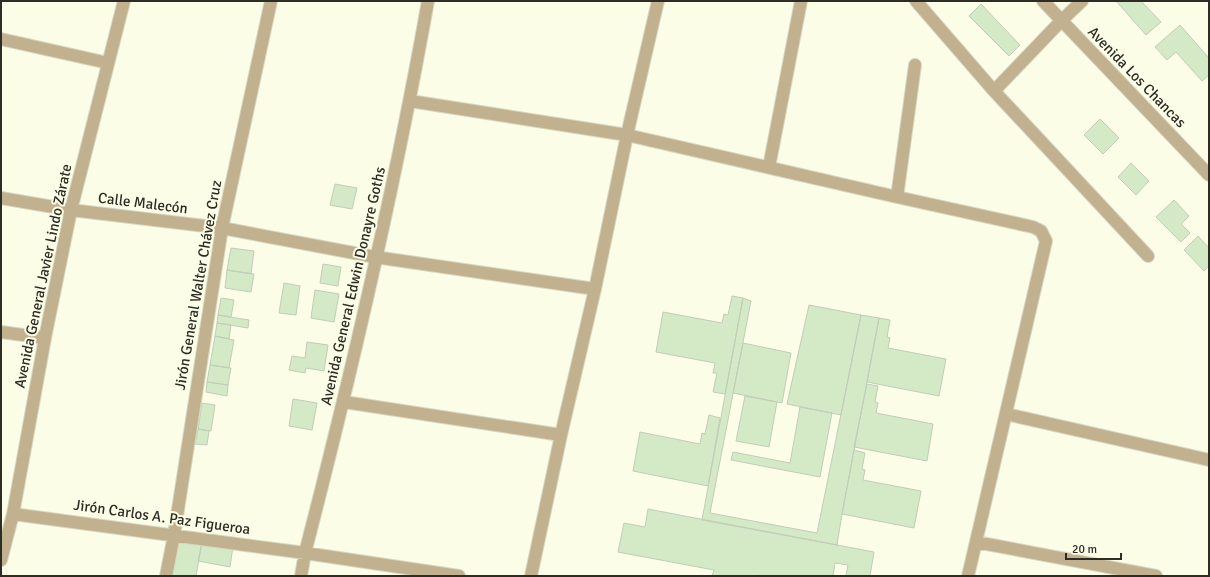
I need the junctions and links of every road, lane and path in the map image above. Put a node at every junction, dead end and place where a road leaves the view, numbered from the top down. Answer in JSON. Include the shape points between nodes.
{"nodes":[{"id":1,"x":124,"y":1,"type":"edge"},
{"id":2,"x":271,"y":1,"type":"edge"},
{"id":3,"x":428,"y":1,"type":"edge"},
{"id":4,"x":658,"y":1,"type":"edge"},
{"id":5,"x":801,"y":1,"type":"edge"},
{"id":6,"x":916,"y":1,"type":"edge"},
{"id":7,"x":1043,"y":1,"type":"edge"},
{"id":8,"x":1082,"y":1,"type":"edge"},
{"id":9,"x":1061,"y":20,"type":"junction"},
{"id":10,"x":1,"y":39,"type":"edge"},
{"id":11,"x":108,"y":63,"type":"junction"},
{"id":12,"x":915,"y":66,"type":"dead end"},
{"id":13,"x":994,"y":91,"type":"junction"},
{"id":14,"x":410,"y":101,"type":"junction"},
{"id":15,"x":627,"y":135,"type":"junction"},
{"id":16,"x":769,"y":167,"type":"junction"},
{"id":17,"x":1209,"y":175,"type":"edge"},
{"id":18,"x":897,"y":197,"type":"junction"},
{"id":19,"x":1,"y":198,"type":"edge"},
{"id":20,"x":71,"y":210,"type":"junction"},
{"id":21,"x":222,"y":228,"type":"junction"},
{"id":22,"x":1148,"y":256,"type":"dead end"},
{"id":23,"x":375,"y":257,"type":"junction"},
{"id":24,"x":595,"y":289,"type":"junction"},
{"id":25,"x":1,"y":332,"type":"edge"},
{"id":26,"x":45,"y":338,"type":"junction"},
{"id":27,"x":344,"y":402,"type":"junction"},
{"id":28,"x":1006,"y":414,"type":"junction"},
{"id":29,"x":561,"y":435,"type":"junction"},
{"id":30,"x":1209,"y":460,"type":"edge"},
{"id":31,"x":14,"y":514,"type":"junction"},
{"id":32,"x":174,"y":535,"type":"junction"},
{"id":33,"x":976,"y":542,"type":"junction"},
{"id":34,"x":305,"y":553,"type":"junction"},
{"id":35,"x":1,"y":560,"type":"edge"},
{"id":36,"x":166,"y":576,"type":"edge"},
{"id":37,"x":301,"y":576,"type":"edge"},
{"id":38,"x":459,"y":576,"type":"edge"},
{"id":39,"x":531,"y":576,"type":"edge"},
{"id":40,"x":968,"y":576,"type":"edge"},
{"id":41,"x":1156,"y":576,"type":"edge"}],
"edges":[{"from":1,"to":11,"type":"street","name":"Avenida General Javier Lindo Zárate"},
{"from":2,"to":21,"type":"street","name":"Jirón General Walter Chávez Cruz"},
{"from":3,"to":14,"type":"street","name":"Avenida General Edwin Donayre Goths"},
{"from":4,"to":15,"type":"street"},
{"from":5,"to":16,"type":"street"},
{"from":6,"to":13,"type":"street"},
{"from":7,"to":9,"type":"street","name":"Avenida Los Chancas"},
{"from":8,"to":9,"type":"street"},
{"from":9,"to":13,"type":"street"},
{"from":9,"to":17,"type":"street","name":"Avenida Los Chancas"},
{"from":10,"to":11,"type":"street"},
{"from":11,"to":20,"type":"street","name":"Avenida General Javier Lindo Zárate"},
{"from":12,"to":18,"type":"street"},
{"from":13,"to":22,"type":"street"},
{"from":14,"to":15,"type":"street"},
{"from":14,"to":23,"type":"street","name":"Avenida General Edwin Donayre Goths"},
{"from":15,"to":16,"type":"street"},
{"from":15,"to":24,"type":"street"},
{"from":16,"to":18,"type":"street"},
{"from":18,"to":28,"type":"street","via":[[1033,226],[1041,231],[1046,240]]},
{"from":19,"to":20,"type":"street","name":"Calle Malecón"},
{"from":20,"to":21,"type":"street","name":"Calle Malecón"},
{"from":20,"to":26,"type":"street","name":"Avenida General Javier Lindo Zárate"},
{"from":21,"to":23,"type":"street","name":"Calle Malecón"},
{"from":21,"to":32,"type":"street","name":"Jirón General Walter Chávez Cruz"},
{"from":23,"to":24,"type":"street","name":"Calle Malecón"},
{"from":23,"to":27,"type":"street","name":"Avenida General Edwin Donayre Goths"},
{"from":24,"to":29,"type":"street"},
{"from":25,"to":26,"type":"street"},
{"from":26,"to":31,"type":"street","name":"Avenida General Javier Lindo Zárate"},
{"from":27,"to":29,"type":"street"},
{"from":27,"to":34,"type":"street","name":"Avenida General Edwin Donayre Goths"},
{"from":28,"to":30,"type":"street"},
{"from":28,"to":33,"type":"street"},
{"from":29,"to":39,"type":"street"},
{"from":31,"to":32,"type":"street","name":"Jirón Carlos A. Paz Figueroa"},
{"from":31,"to":35,"type":"street","name":"Avenida General Javier Lindo Zárate"},
{"from":32,"to":34,"type":"street","name":"Jirón Carlos A. Paz Figueroa"},
{"from":32,"to":36,"type":"street","name":"Jirón General Walter Chávez Cruz"},
{"from":33,"to":40,"type":"street"},
{"from":33,"to":41,"type":"street"},
{"from":34,"to":37,"type":"street","name":"Avenida General Edwin Donayre Goths"},
{"from":34,"to":38,"type":"street","name":"Jirón Carlos A. Paz Figueroa"}]}
